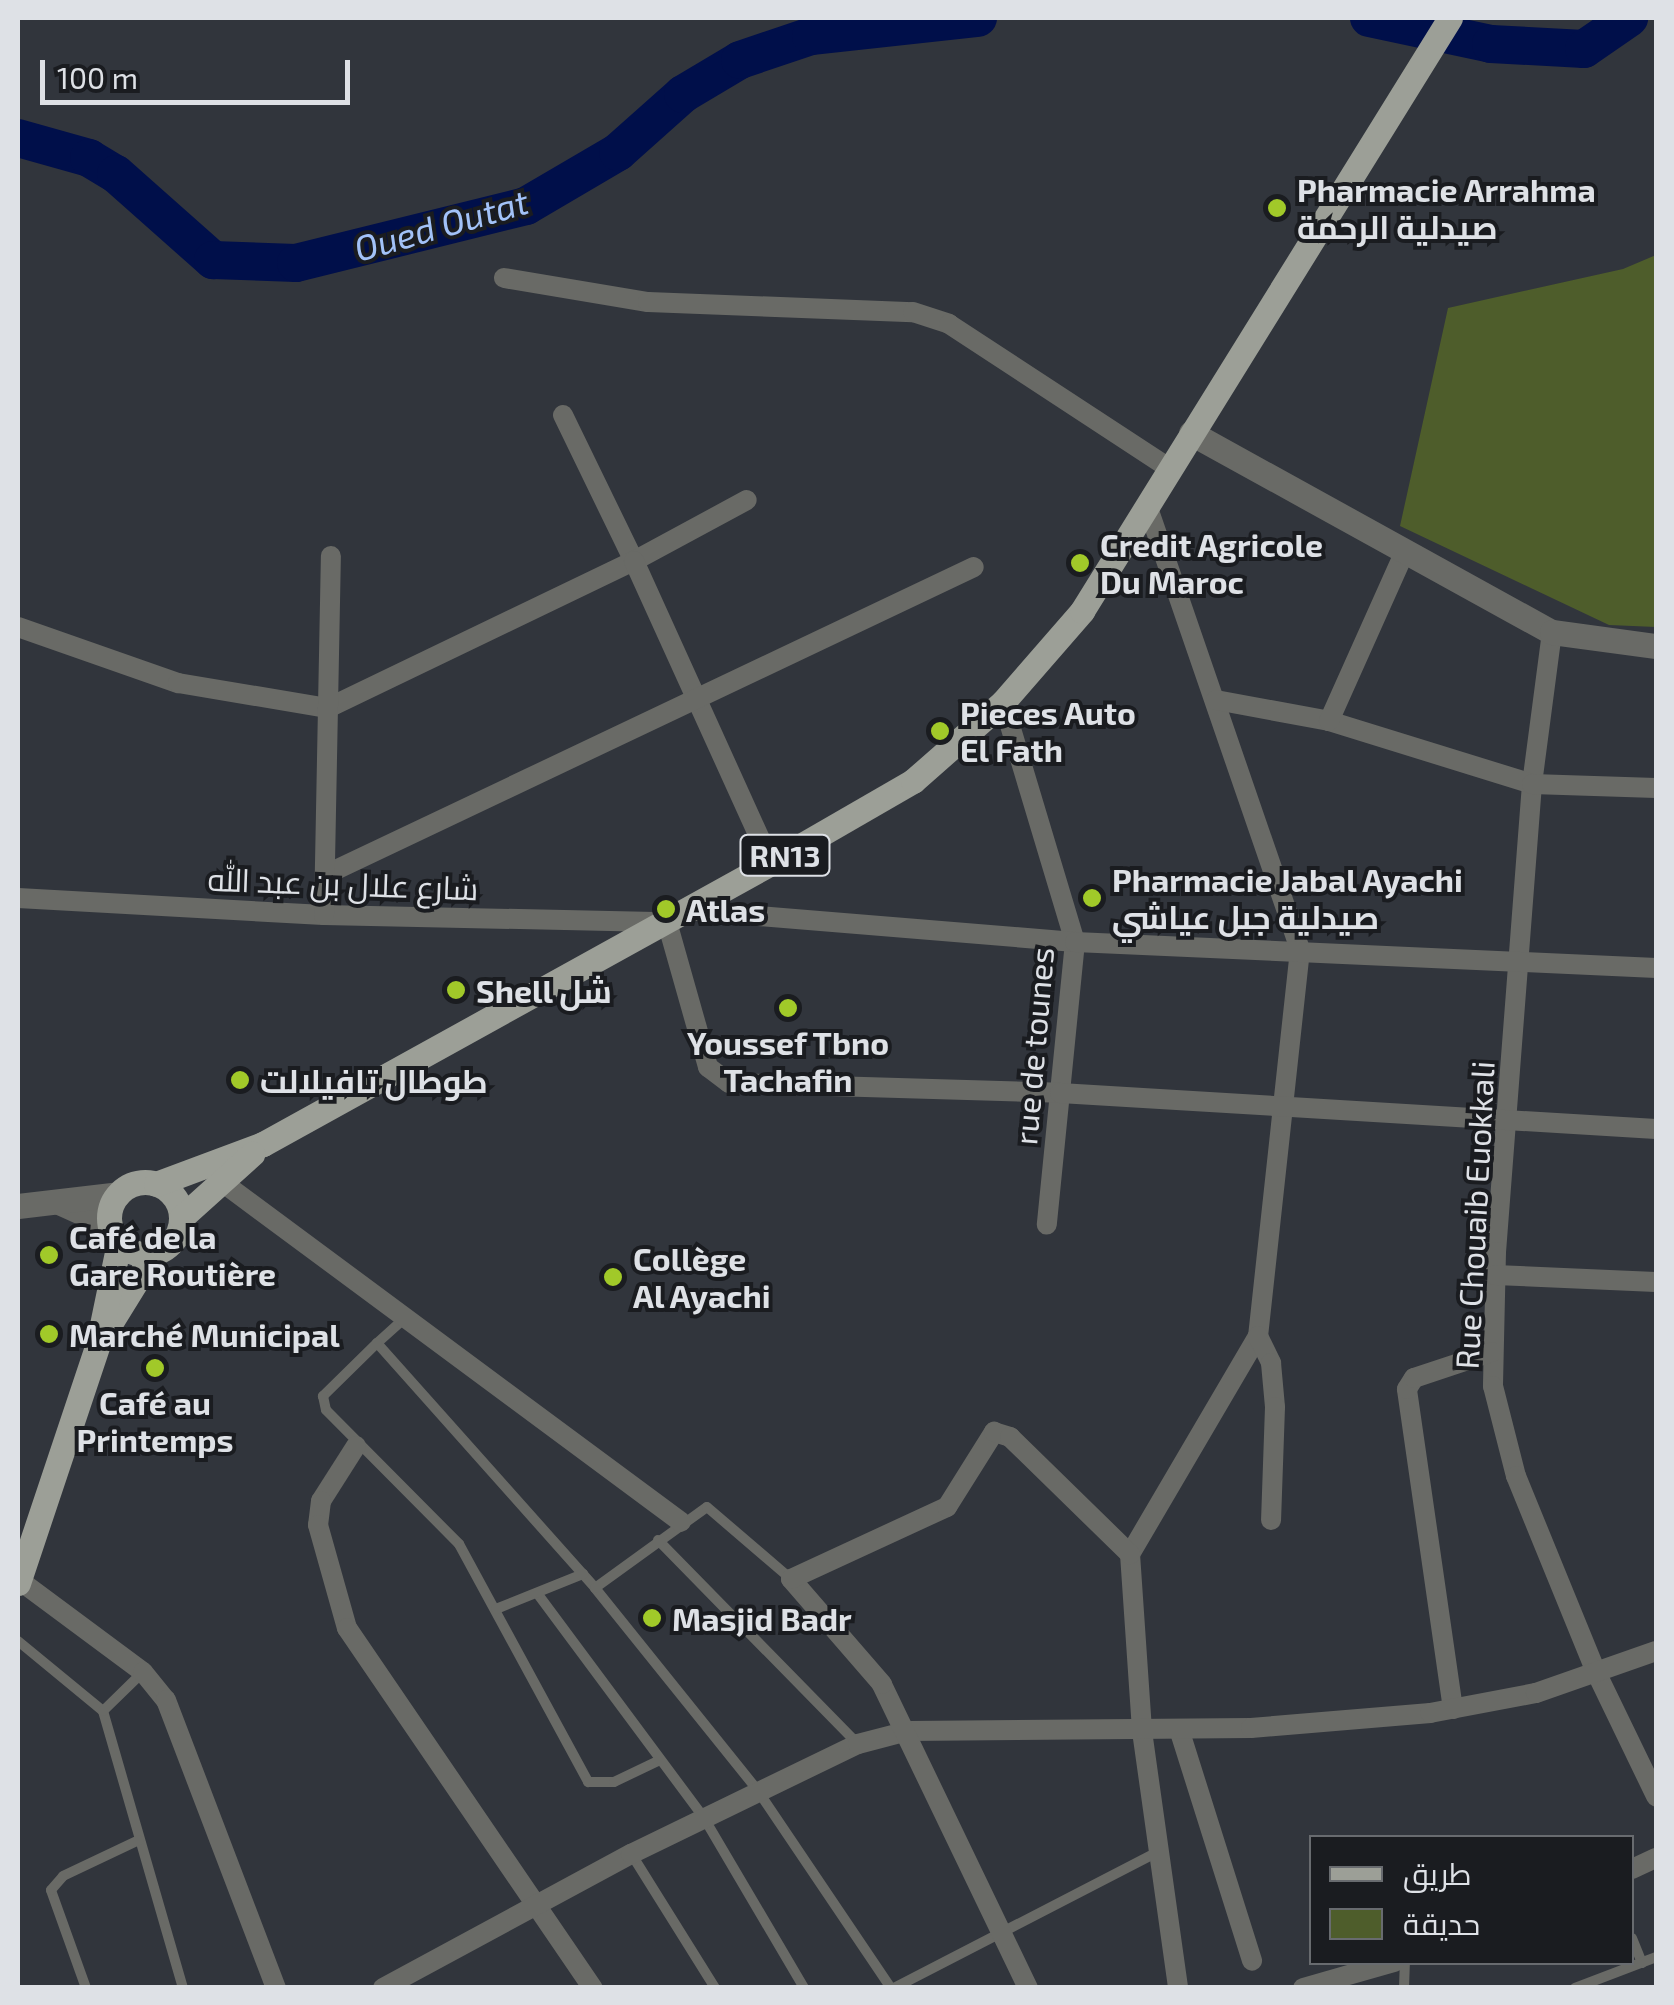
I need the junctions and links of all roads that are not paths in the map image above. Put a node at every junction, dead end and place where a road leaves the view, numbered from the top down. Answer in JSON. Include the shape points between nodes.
{"nodes":[{"id":1,"x":1450,"y":18,"type":"edge"},
{"id":2,"x":504,"y":278,"type":"dead end"},
{"id":3,"x":563,"y":415,"type":"dead end"},
{"id":4,"x":1191,"y":433,"type":"junction"},
{"id":5,"x":1169,"y":468,"type":"junction"},
{"id":6,"x":746,"y":500,"type":"dead end"},
{"id":7,"x":1148,"y":508,"type":"junction"},
{"id":8,"x":1405,"y":551,"type":"junction"},
{"id":9,"x":331,"y":556,"type":"dead end"},
{"id":10,"x":634,"y":561,"type":"junction"},
{"id":11,"x":974,"y":567,"type":"dead end"},
{"id":12,"x":18,"y":627,"type":"edge"},
{"id":13,"x":1552,"y":632,"type":"junction"},
{"id":14,"x":1656,"y":646,"type":"edge"},
{"id":15,"x":1216,"y":700,"type":"junction"},
{"id":16,"x":698,"y":702,"type":"junction"},
{"id":17,"x":1003,"y":702,"type":"junction"},
{"id":18,"x":328,"y":708,"type":"junction"},
{"id":19,"x":1330,"y":721,"type":"junction"},
{"id":20,"x":1532,"y":784,"type":"junction"},
{"id":21,"x":1656,"y":788,"type":"edge"},
{"id":22,"x":771,"y":863,"type":"junction"},
{"id":23,"x":325,"y":875,"type":"junction"},
{"id":24,"x":18,"y":898,"type":"edge"},
{"id":25,"x":324,"y":915,"type":"junction"},
{"id":26,"x":677,"y":916,"type":"junction"},
{"id":27,"x":1075,"y":942,"type":"junction"},
{"id":28,"x":1300,"y":950,"type":"junction"},
{"id":29,"x":1519,"y":964,"type":"junction"},
{"id":30,"x":1656,"y":968,"type":"edge"},
{"id":31,"x":1060,"y":1093,"type":"junction"},
{"id":32,"x":1288,"y":1111,"type":"junction"},
{"id":33,"x":1509,"y":1124,"type":"junction"},
{"id":34,"x":1656,"y":1129,"type":"edge"},
{"id":35,"x":263,"y":1144,"type":"junction"},
{"id":36,"x":222,"y":1182,"type":"junction"},
{"id":37,"x":156,"y":1184,"type":"junction"},
{"id":38,"x":118,"y":1194,"type":"junction"},
{"id":39,"x":59,"y":1202,"type":"junction"},
{"id":40,"x":18,"y":1206,"type":"edge"},
{"id":41,"x":181,"y":1218,"type":"junction"},
{"id":42,"x":1047,"y":1225,"type":"dead end"},
{"id":43,"x":114,"y":1234,"type":"junction"},
{"id":44,"x":154,"y":1254,"type":"junction"},
{"id":45,"x":1495,"y":1275,"type":"junction"},
{"id":46,"x":1656,"y":1282,"type":"edge"},
{"id":47,"x":408,"y":1315,"type":"junction"},
{"id":48,"x":1258,"y":1336,"type":"junction"},
{"id":49,"x":98,"y":1344,"type":"junction"},
{"id":50,"x":378,"y":1344,"type":"junction"},
{"id":51,"x":1492,"y":1352,"type":"junction"},
{"id":52,"x":356,"y":1446,"type":"junction"},
{"id":53,"x":1271,"y":1520,"type":"dead end"},
{"id":54,"x":681,"y":1522,"type":"junction"},
{"id":55,"x":658,"y":1540,"type":"junction"},
{"id":56,"x":1130,"y":1554,"type":"junction"},
{"id":57,"x":583,"y":1574,"type":"junction"},
{"id":58,"x":791,"y":1579,"type":"junction"},
{"id":59,"x":18,"y":1581,"type":"edge"},
{"id":60,"x":596,"y":1588,"type":"junction"},
{"id":61,"x":537,"y":1593,"type":"junction"},
{"id":62,"x":496,"y":1609,"type":"junction"},
{"id":63,"x":18,"y":1641,"type":"edge"},
{"id":64,"x":1656,"y":1651,"type":"edge"},
{"id":65,"x":144,"y":1672,"type":"junction"},
{"id":66,"x":1597,"y":1674,"type":"junction"},
{"id":67,"x":1453,"y":1710,"type":"junction"},
{"id":68,"x":103,"y":1711,"type":"junction"},
{"id":69,"x":1178,"y":1729,"type":"junction"},
{"id":70,"x":908,"y":1731,"type":"junction"},
{"id":71,"x":1142,"y":1731,"type":"junction"},
{"id":72,"x":858,"y":1744,"type":"junction"},
{"id":73,"x":660,"y":1760,"type":"junction"},
{"id":74,"x":758,"y":1791,"type":"junction"},
{"id":75,"x":1656,"y":1796,"type":"edge"},
{"id":76,"x":704,"y":1818,"type":"junction"},
{"id":77,"x":139,"y":1840,"type":"junction"},
{"id":78,"x":1158,"y":1852,"type":"junction"},
{"id":79,"x":631,"y":1854,"type":"junction"},
{"id":80,"x":538,"y":1907,"type":"junction"},
{"id":81,"x":999,"y":1930,"type":"junction"},
{"id":82,"x":1634,"y":1943,"type":"edge"},
{"id":83,"x":1656,"y":1957,"type":"edge"},
{"id":84,"x":1252,"y":1962,"type":"dead end"},
{"id":85,"x":1642,"y":1963,"type":"junction"},
{"id":86,"x":1384,"y":1965,"type":"edge"},
{"id":87,"x":86,"y":1988,"type":"edge"},
{"id":88,"x":183,"y":1988,"type":"edge"},
{"id":89,"x":276,"y":1988,"type":"edge"},
{"id":90,"x":383,"y":1988,"type":"edge"},
{"id":91,"x":592,"y":1988,"type":"edge"},
{"id":92,"x":715,"y":1988,"type":"edge"},
{"id":93,"x":804,"y":1988,"type":"edge"},
{"id":94,"x":893,"y":1988,"type":"edge"},
{"id":95,"x":1028,"y":1988,"type":"edge"},
{"id":96,"x":1178,"y":1988,"type":"edge"},
{"id":97,"x":1303,"y":1988,"type":"edge"},
{"id":98,"x":1575,"y":1988,"type":"edge"}],
"edges":[{"from":1,"to":4,"type":"main road","number":"RN13"},
{"from":2,"to":5,"type":"street","via":[[648,302],[913,312],[949,324]]},
{"from":3,"to":10,"type":"street"},
{"from":4,"to":5,"type":"main road","number":"RN13"},
{"from":4,"to":8,"type":"street"},
{"from":5,"to":7,"type":"main road","number":"RN13"},
{"from":6,"to":10,"type":"street"},
{"from":7,"to":15,"type":"street"},
{"from":7,"to":17,"type":"main road","number":"RN13","via":[[1082,611]]},
{"from":8,"to":13,"type":"street"},
{"from":8,"to":19,"type":"street"},
{"from":9,"to":18,"type":"street"},
{"from":10,"to":16,"type":"street"},
{"from":10,"to":18,"type":"street"},
{"from":11,"to":16,"type":"street"},
{"from":12,"to":18,"type":"street","via":[[178,684]]},
{"from":13,"to":14,"type":"street"},
{"from":13,"to":20,"type":"street","name":"Rue Chouaib Euokkali"},
{"from":15,"to":19,"type":"street"},
{"from":15,"to":28,"type":"street"},
{"from":16,"to":22,"type":"street"},
{"from":16,"to":23,"type":"street"},
{"from":17,"to":22,"type":"main road","number":"RN13","via":[[913,781]]},
{"from":17,"to":27,"type":"street","name":"rue de tounes"},
{"from":18,"to":23,"type":"street"},
{"from":19,"to":20,"type":"street"},
{"from":20,"to":21,"type":"street"},
{"from":20,"to":29,"type":"street","name":"Rue Chouaib Euokkali"},
{"from":22,"to":26,"type":"main road","number":"RN13"},
{"from":23,"to":25,"type":"street"},
{"from":24,"to":25,"type":"street","name":"شارع علال بن عبد الله"},
{"from":25,"to":26,"type":"street","name":"شارع علال بن عبد الله"},
{"from":26,"to":27,"type":"street","name":"شارع علال بن عبد الله"},
{"from":26,"to":31,"type":"street","via":[[714,1077],[728,1083]]},
{"from":26,"to":35,"type":"main road","number":"RN13"},
{"from":27,"to":28,"type":"street","name":"شارع علال بن عبد الله"},
{"from":27,"to":31,"type":"street","name":"rue de tounes"},
{"from":28,"to":29,"type":"street","name":"شارع علال بن عبد الله"},
{"from":28,"to":32,"type":"street"},
{"from":29,"to":30,"type":"street","name":"شارع علال بن عبد الله"},
{"from":29,"to":33,"type":"street","name":"Rue Chouaib Euokkali"},
{"from":31,"to":32,"type":"street"},
{"from":31,"to":42,"type":"street","name":"rue de tounes"},
{"from":32,"to":33,"type":"street"},
{"from":32,"to":48,"type":"street"},
{"from":33,"to":34,"type":"street"},
{"from":33,"to":45,"type":"street","name":"Rue Chouaib Euokkali"},
{"from":35,"to":36,"type":"main road","number":"RN13"},
{"from":35,"to":37,"type":"main road","number":"RN13"},
{"from":36,"to":41,"type":"main road","number":"RN13"},
{"from":36,"to":47,"type":"street"},
{"from":37,"to":38,"type":"main road","number":"RN13","via":[[136,1184]]},
{"from":37,"to":41,"type":"main road","via":[[174,1197]]},
{"from":38,"to":39,"type":"street"},
{"from":38,"to":43,"type":"main road","number":"RN13"},
{"from":39,"to":40,"type":"street"},
{"from":39,"to":43,"type":"street"},
{"from":41,"to":44,"type":"main road","number":"RN13","via":[[173,1241]]},
{"from":43,"to":44,"type":"main road"},
{"from":43,"to":49,"type":"main road","number":"RN13"},
{"from":44,"to":49,"type":"main road","number":"RN13"},
{"from":45,"to":46,"type":"street"},
{"from":45,"to":51,"type":"street","name":"Rue Chouaib Euokkali"},
{"from":47,"to":50,"type":"lane"},
{"from":47,"to":54,"type":"street"},
{"from":48,"to":53,"type":"street","via":[[1271,1364],[1275,1407]]},
{"from":48,"to":56,"type":"street"},
{"from":49,"to":59,"type":"main road","number":"RN13"},
{"from":50,"to":52,"type":"lane","via":[[322,1396]]},
{"from":50,"to":57,"type":"lane"},
{"from":51,"to":66,"type":"street","name":"Rue Chouaib Euokkali","via":[[1502,1437]]},
{"from":51,"to":67,"type":"street","via":[[1414,1378],[1407,1388]]},
{"from":52,"to":62,"type":"lane","via":[[438,1519]]},
{"from":52,"to":80,"type":"street","via":[[322,1501],[318,1526],[347,1628]]},
{"from":54,"to":55,"type":"lane"},
{"from":54,"to":58,"type":"lane","via":[[712,1509]]},
{"from":55,"to":60,"type":"lane"},
{"from":55,"to":72,"type":"lane"},
{"from":56,"to":58,"type":"street","via":[[1010,1437],[994,1432],[947,1507]]},
{"from":56,"to":71,"type":"street"},
{"from":57,"to":60,"type":"lane"},
{"from":57,"to":61,"type":"lane"},
{"from":58,"to":70,"type":"street","via":[[882,1684]]},
{"from":59,"to":65,"type":"street"},
{"from":60,"to":74,"type":"lane"},
{"from":61,"to":62,"type":"lane"},
{"from":61,"to":73,"type":"lane"},
{"from":62,"to":73,"type":"lane","via":[[592,1786]]},
{"from":63,"to":68,"type":"lane"},
{"from":64,"to":66,"type":"street"},
{"from":65,"to":68,"type":"lane"},
{"from":65,"to":89,"type":"street","via":[[182,1730]]},
{"from":66,"to":67,"type":"street"},
{"from":66,"to":75,"type":"street","name":"Rue Chouaib Euokkali"},
{"from":67,"to":69,"type":"street"},
{"from":68,"to":77,"type":"lane"},
{"from":69,"to":71,"type":"street"},
{"from":69,"to":84,"type":"street"},
{"from":70,"to":71,"type":"street"},
{"from":70,"to":72,"type":"street"},
{"from":70,"to":81,"type":"street"},
{"from":71,"to":78,"type":"street"},
{"from":72,"to":74,"type":"street"},
{"from":73,"to":76,"type":"lane"},
{"from":74,"to":76,"type":"street"},
{"from":74,"to":94,"type":"lane"},
{"from":76,"to":79,"type":"street"},
{"from":76,"to":93,"type":"lane"},
{"from":77,"to":87,"type":"lane","via":[[62,1876],[51,1890]]},
{"from":77,"to":88,"type":"lane"},
{"from":78,"to":81,"type":"lane"},
{"from":78,"to":96,"type":"street"},
{"from":79,"to":80,"type":"street"},
{"from":79,"to":92,"type":"lane"},
{"from":80,"to":90,"type":"street"},
{"from":80,"to":91,"type":"street"},
{"from":81,"to":94,"type":"lane"},
{"from":81,"to":95,"type":"street"},
{"from":82,"to":85,"type":"lane"},
{"from":83,"to":85,"type":"lane"},
{"from":85,"to":98,"type":"lane"},
{"from":86,"to":97,"type":"street"}]}
